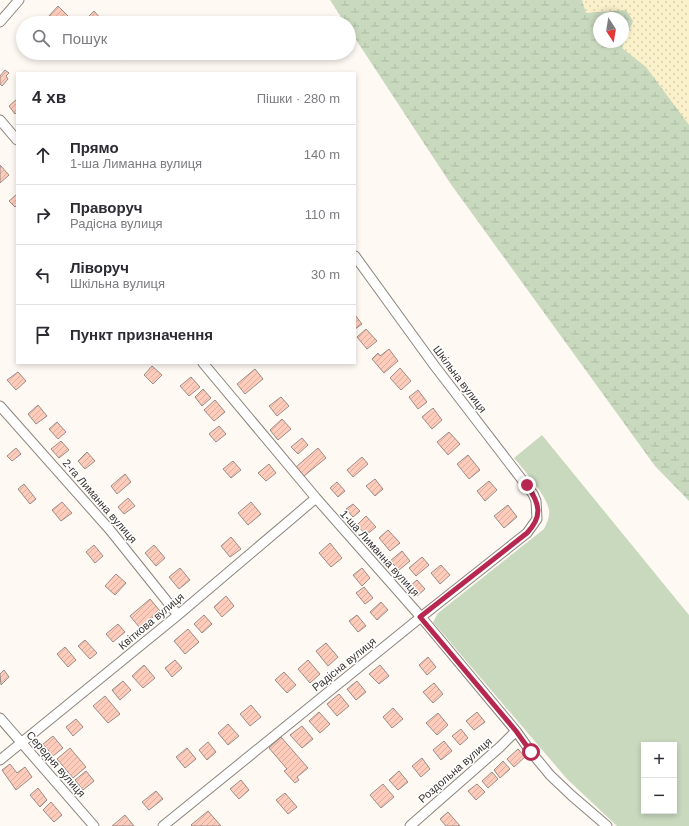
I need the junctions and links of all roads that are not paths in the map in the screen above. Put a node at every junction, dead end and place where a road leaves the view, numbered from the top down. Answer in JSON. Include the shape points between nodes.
{"nodes":[{"id":1,"x":19,"y":0,"type":"edge"},
{"id":2,"x":0,"y":22,"type":"edge"},
{"id":3,"x":0,"y":120,"type":"edge"},
{"id":4,"x":16,"y":139,"type":"edge"},
{"id":5,"x":356,"y":257,"type":"edge"},
{"id":6,"x":204,"y":364,"type":"edge"},
{"id":7,"x":0,"y":406,"type":"edge"},
{"id":8,"x":316,"y":498,"type":"junction"},
{"id":9,"x":538,"y":519,"type":"joint"},
{"id":10,"x":178,"y":615,"type":"junction"},
{"id":11,"x":420,"y":617,"type":"junction"},
{"id":12,"x":0,"y":718,"type":"edge"},
{"id":13,"x":516,"y":731,"type":"junction"},
{"id":14,"x":21,"y":743,"type":"junction"},
{"id":15,"x":0,"y":760,"type":"edge"},
{"id":16,"x":94,"y":826,"type":"edge"},
{"id":17,"x":163,"y":826,"type":"edge"},
{"id":18,"x":410,"y":826,"type":"edge"},
{"id":19,"x":607,"y":826,"type":"edge"}],
"edges":[{"from":1,"to":2,"type":"street"},
{"from":3,"to":4,"type":"street"},
{"from":5,"to":9,"type":"street","name":"Шкільна вулиця","via":[[434,365],[533,494]]},
{"from":6,"to":8,"type":"street","name":"1-ша Лиманна вулиця"},
{"from":7,"to":10,"type":"street","name":"2-га Лиманна вулиця","via":[[110,530]]},
{"from":8,"to":10,"type":"street","name":"Квіткова вулиця"},
{"from":8,"to":11,"type":"street","name":"1-ша Лиманна вулиця"},
{"from":9,"to":11,"type":"street","name":"Радісна вулиця","via":[[527,533]]},
{"from":10,"to":14,"type":"street","name":"Квіткова вулиця"},
{"from":11,"to":13,"type":"street","name":"1-ша Лиманна вулиця"},
{"from":11,"to":17,"type":"street","name":"Радісна вулиця"},
{"from":12,"to":14,"type":"street","name":"Середня вулиця"},
{"from":13,"to":18,"type":"street","name":"Роздольна вулиця"},
{"from":13,"to":19,"type":"street","name":"1-ша Лиманна вулиця","via":[[550,775]]},
{"from":14,"to":15,"type":"street","name":"Квіткова вулиця"},
{"from":14,"to":16,"type":"street","name":"Середня вулиця"}]}
